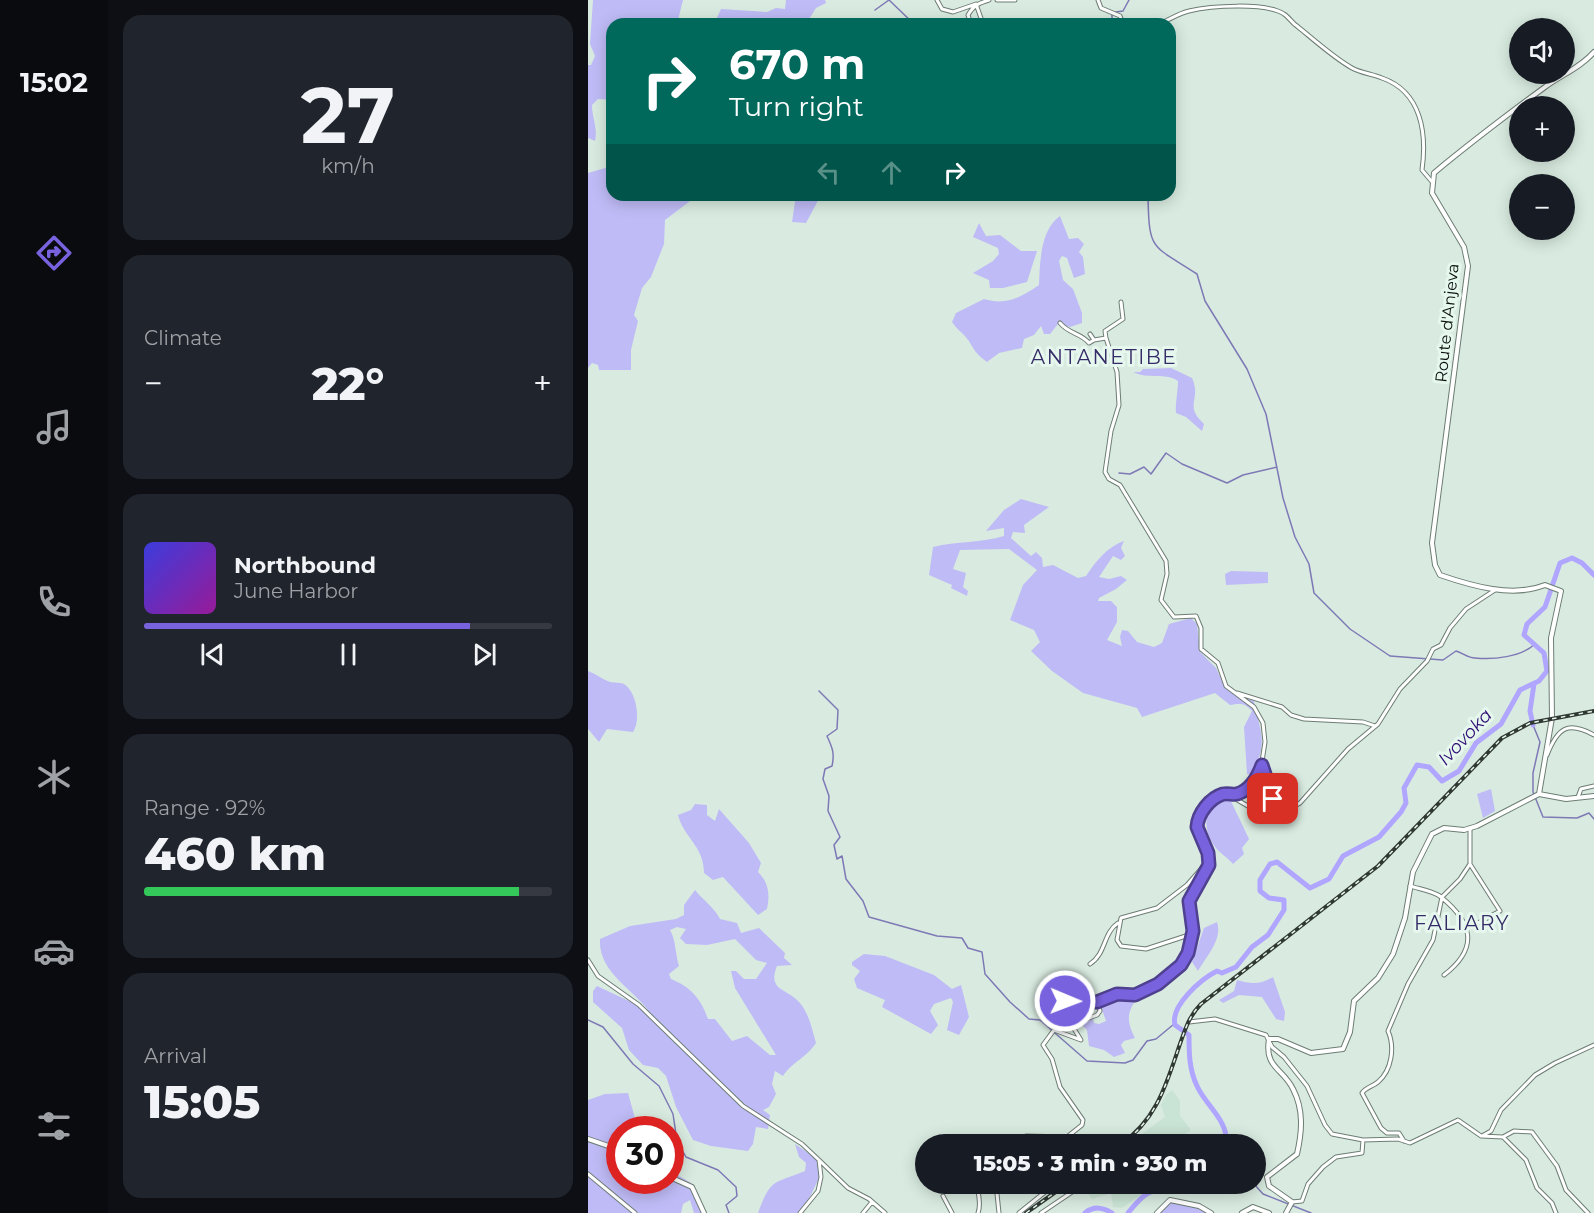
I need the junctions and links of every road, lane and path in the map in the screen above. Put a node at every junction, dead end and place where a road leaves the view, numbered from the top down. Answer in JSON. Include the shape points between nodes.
{"nodes":[{"id":1,"x":937,"y":0,"type":"edge"},
{"id":2,"x":989,"y":0,"type":"edge"},
{"id":3,"x":997,"y":0,"type":"edge"},
{"id":4,"x":1015,"y":0,"type":"edge"},
{"id":5,"x":1098,"y":0,"type":"edge"},
{"id":6,"x":976,"y":4,"type":"junction"},
{"id":7,"x":969,"y":18,"type":"edge"},
{"id":8,"x":981,"y":18,"type":"edge"},
{"id":9,"x":1121,"y":18,"type":"edge"},
{"id":10,"x":1172,"y":18,"type":"edge"},
{"id":11,"x":1594,"y":52,"type":"edge"},
{"id":12,"x":1433,"y":183,"type":"junction"},
{"id":13,"x":1121,"y":302,"type":"dead end"},
{"id":14,"x":1060,"y":323,"type":"dead end"},
{"id":15,"x":1090,"y":334,"type":"dead end"},
{"id":16,"x":1106,"y":338,"type":"junction"},
{"id":17,"x":1094,"y":340,"type":"junction"},
{"id":18,"x":1497,"y":588,"type":"junction"},
{"id":19,"x":1233,"y":692,"type":"junction"},
{"id":20,"x":1375,"y":726,"type":"junction"},
{"id":21,"x":1594,"y":735,"type":"edge"},
{"id":22,"x":1544,"y":763,"type":"junction"},
{"id":23,"x":1262,"y":765,"type":"junction"},
{"id":24,"x":1542,"y":784,"type":"junction"},
{"id":25,"x":1594,"y":786,"type":"edge"},
{"id":26,"x":1231,"y":794,"type":"junction"},
{"id":27,"x":1536,"y":795,"type":"junction"},
{"id":28,"x":1547,"y":795,"type":"junction"},
{"id":29,"x":1594,"y":796,"type":"edge"},
{"id":30,"x":1578,"y":798,"type":"junction"},
{"id":31,"x":1290,"y":810,"type":"junction"},
{"id":32,"x":1470,"y":828,"type":"junction"},
{"id":33,"x":1210,"y":859,"type":"junction"},
{"id":34,"x":1470,"y":864,"type":"junction"},
{"id":35,"x":1410,"y":886,"type":"junction"},
{"id":36,"x":1442,"y":897,"type":"junction"},
{"id":37,"x":1118,"y":923,"type":"junction"},
{"id":38,"x":1465,"y":925,"type":"junction"},
{"id":39,"x":1192,"y":934,"type":"junction"},
{"id":40,"x":588,"y":960,"type":"edge"},
{"id":41,"x":1090,"y":964,"type":"dead end"},
{"id":42,"x":1444,"y":975,"type":"dead end"},
{"id":43,"x":1078,"y":979,"type":"dead end"},
{"id":44,"x":1064,"y":1002,"type":"junction"},
{"id":45,"x":1097,"y":1002,"type":"junction"},
{"id":46,"x":1189,"y":1022,"type":"dead end"},
{"id":47,"x":1072,"y":1024,"type":"junction"},
{"id":48,"x":1269,"y":1040,"type":"junction"},
{"id":49,"x":1594,"y":1045,"type":"edge"},
{"id":50,"x":1071,"y":1134,"type":"edge"},
{"id":51,"x":1480,"y":1136,"type":"junction"},
{"id":52,"x":1503,"y":1137,"type":"junction"},
{"id":53,"x":588,"y":1139,"type":"edge"},
{"id":54,"x":1363,"y":1140,"type":"junction"},
{"id":55,"x":1404,"y":1141,"type":"junction"},
{"id":56,"x":606,"y":1145,"type":"edge"},
{"id":57,"x":819,"y":1160,"type":"junction"},
{"id":58,"x":588,"y":1174,"type":"edge"},
{"id":59,"x":684,"y":1183,"type":"edge"},
{"id":60,"x":977,"y":1194,"type":"edge"},
{"id":61,"x":997,"y":1194,"type":"edge"},
{"id":62,"x":1043,"y":1194,"type":"edge"},
{"id":63,"x":1069,"y":1194,"type":"edge"},
{"id":64,"x":943,"y":1196,"type":"dead end"},
{"id":65,"x":872,"y":1202,"type":"junction"},
{"id":66,"x":1291,"y":1203,"type":"junction"},
{"id":67,"x":1287,"y":1211,"type":"edge"},
{"id":68,"x":635,"y":1213,"type":"edge"},
{"id":69,"x":704,"y":1213,"type":"edge"},
{"id":70,"x":800,"y":1213,"type":"edge"},
{"id":71,"x":863,"y":1213,"type":"edge"},
{"id":72,"x":885,"y":1213,"type":"edge"},
{"id":73,"x":952,"y":1213,"type":"edge"},
{"id":74,"x":978,"y":1213,"type":"edge"},
{"id":75,"x":999,"y":1213,"type":"edge"},
{"id":76,"x":1019,"y":1213,"type":"edge"},
{"id":77,"x":1041,"y":1213,"type":"edge"},
{"id":78,"x":1157,"y":1213,"type":"edge"},
{"id":79,"x":1211,"y":1213,"type":"edge"},
{"id":80,"x":1242,"y":1213,"type":"edge"},
{"id":81,"x":1269,"y":1213,"type":"edge"},
{"id":82,"x":1556,"y":1213,"type":"edge"},
{"id":83,"x":1588,"y":1213,"type":"edge"}],
"edges":[{"from":1,"to":6,"type":"street","via":[[942,9],[950,12]]},
{"from":2,"to":6,"type":"street"},
{"from":3,"to":4,"type":"street"},
{"from":5,"to":9,"type":"street","via":[[1101,8]]},
{"from":6,"to":7,"type":"street"},
{"from":6,"to":8,"type":"street"},
{"from":10,"to":12,"type":"street","via":[[1187,11],[1223,7],[1267,8],[1284,14],[1351,67],[1384,78],[1409,97],[1422,125],[1422,170]]},
{"from":11,"to":12,"type":"street","via":[[1475,138],[1434,173]]},
{"from":12,"to":18,"type":"street","name":"Route d'Anjeva","via":[[1432,193],[1464,247],[1468,266],[1432,543],[1435,565],[1440,575]]},
{"from":13,"to":16,"type":"street","via":[[1123,319],[1106,331]]},
{"from":14,"to":17,"type":"street","via":[[1089,343]]},
{"from":15,"to":17,"type":"street"},
{"from":16,"to":17,"type":"street"},
{"from":16,"to":19,"type":"street","via":[[1117,372],[1119,405],[1105,472],[1120,485],[1164,555],[1167,570],[1161,600],[1174,616],[1191,615],[1199,621],[1201,649],[1218,663],[1223,680]]},
{"from":18,"to":20,"type":"street","via":[[1467,609],[1450,628],[1446,639],[1400,688]]},
{"from":18,"to":22,"type":"street","name":"Route d'Anjeva","via":[[1530,591],[1545,585],[1562,591],[1551,638],[1552,718]]},
{"from":19,"to":20,"type":"street","via":[[1282,706],[1291,715],[1304,719]]},
{"from":19,"to":23,"type":"street","via":[[1254,707],[1262,719]]},
{"from":20,"to":31,"type":"street"},
{"from":21,"to":22,"type":"street","via":[[1578,726],[1568,727],[1556,736]]},
{"from":22,"to":24,"type":"street"},
{"from":23,"to":26,"type":"street","via":[[1250,786]]},
{"from":23,"to":31,"type":"street","via":[[1273,799]]},
{"from":24,"to":27,"type":"street"},
{"from":24,"to":28,"type":"street"},
{"from":25,"to":30,"type":"street","via":[[1581,789]]},
{"from":26,"to":31,"type":"street","via":[[1267,817]]},
{"from":26,"to":33,"type":"street","via":[[1218,797],[1204,808],[1197,821]]},
{"from":27,"to":28,"type":"street"},
{"from":27,"to":32,"type":"street"},
{"from":28,"to":30,"type":"street","via":[[1556,799]]},
{"from":29,"to":30,"type":"street"},
{"from":32,"to":34,"type":"street"},
{"from":32,"to":35,"type":"street","via":[[1444,828],[1432,834],[1417,859]]},
{"from":33,"to":37,"type":"street","via":[[1187,885],[1157,908],[1124,917]]},
{"from":33,"to":39,"type":"street","via":[[1208,871],[1189,901]]},
{"from":34,"to":36,"type":"street"},
{"from":34,"to":38,"type":"street","via":[[1500,911],[1476,924]]},
{"from":35,"to":36,"type":"street"},
{"from":35,"to":48,"type":"street","via":[[1393,954],[1378,978],[1354,1001],[1350,1032],[1343,1049],[1311,1053],[1278,1039]]},
{"from":36,"to":38,"type":"street","via":[[1454,906]]},
{"from":36,"to":55,"type":"street","via":[[1433,940],[1389,1028],[1393,1046],[1388,1066],[1380,1080],[1362,1093],[1381,1128],[1387,1133],[1399,1133]]},
{"from":37,"to":39,"type":"street","via":[[1118,944],[1132,948],[1151,948]]},
{"from":37,"to":41,"type":"street","via":[[1111,927],[1099,956]]},
{"from":38,"to":42,"type":"street","via":[[1470,934],[1462,960]]},
{"from":39,"to":45,"type":"street","via":[[1188,953],[1170,976],[1139,994],[1117,994]]},
{"from":40,"to":57,"type":"street","via":[[598,976],[639,1005],[743,1106],[802,1144]]},
{"from":43,"to":44,"type":"street","via":[[1070,985]]},
{"from":44,"to":45,"type":"street"},
{"from":44,"to":47,"type":"street","via":[[1063,1011]]},
{"from":45,"to":47,"type":"street","via":[[1097,1015]]},
{"from":46,"to":48,"type":"street","via":[[1215,1019],[1260,1032]]},
{"from":47,"to":50,"type":"street","via":[[1080,1041],[1053,1032],[1043,1045],[1052,1059],[1060,1087],[1083,1120]]},
{"from":48,"to":54,"type":"street","via":[[1307,1086],[1332,1134]]},
{"from":48,"to":66,"type":"street","via":[[1269,1058],[1290,1083],[1301,1112],[1297,1155],[1267,1177],[1269,1186]]},
{"from":49,"to":51,"type":"street","via":[[1535,1075],[1501,1110],[1491,1131]]},
{"from":51,"to":52,"type":"street"},
{"from":51,"to":55,"type":"street","via":[[1458,1120],[1421,1139]]},
{"from":52,"to":82,"type":"street","via":[[1526,1160],[1537,1188]]},
{"from":52,"to":83,"type":"street","via":[[1514,1131],[1532,1132],[1557,1166],[1566,1190]]},
{"from":53,"to":56,"type":"street"},
{"from":54,"to":55,"type":"street"},
{"from":54,"to":66,"type":"street","via":[[1362,1153],[1336,1157],[1312,1178],[1302,1201]]},
{"from":57,"to":65,"type":"street","via":[[848,1188]]},
{"from":57,"to":70,"type":"street","via":[[818,1191]]},
{"from":58,"to":68,"type":"street"},
{"from":59,"to":69,"type":"street","via":[[692,1187]]},
{"from":60,"to":74,"type":"street","via":[[981,1203]]},
{"from":61,"to":75,"type":"street"},
{"from":62,"to":76,"type":"street"},
{"from":63,"to":77,"type":"street"},
{"from":64,"to":73,"type":"street"},
{"from":65,"to":71,"type":"street"},
{"from":65,"to":72,"type":"street"},
{"from":66,"to":67,"type":"street"},
{"from":78,"to":79,"type":"street","via":[[1170,1200],[1199,1206]]},
{"from":80,"to":81,"type":"street","via":[[1253,1207]]}]}
